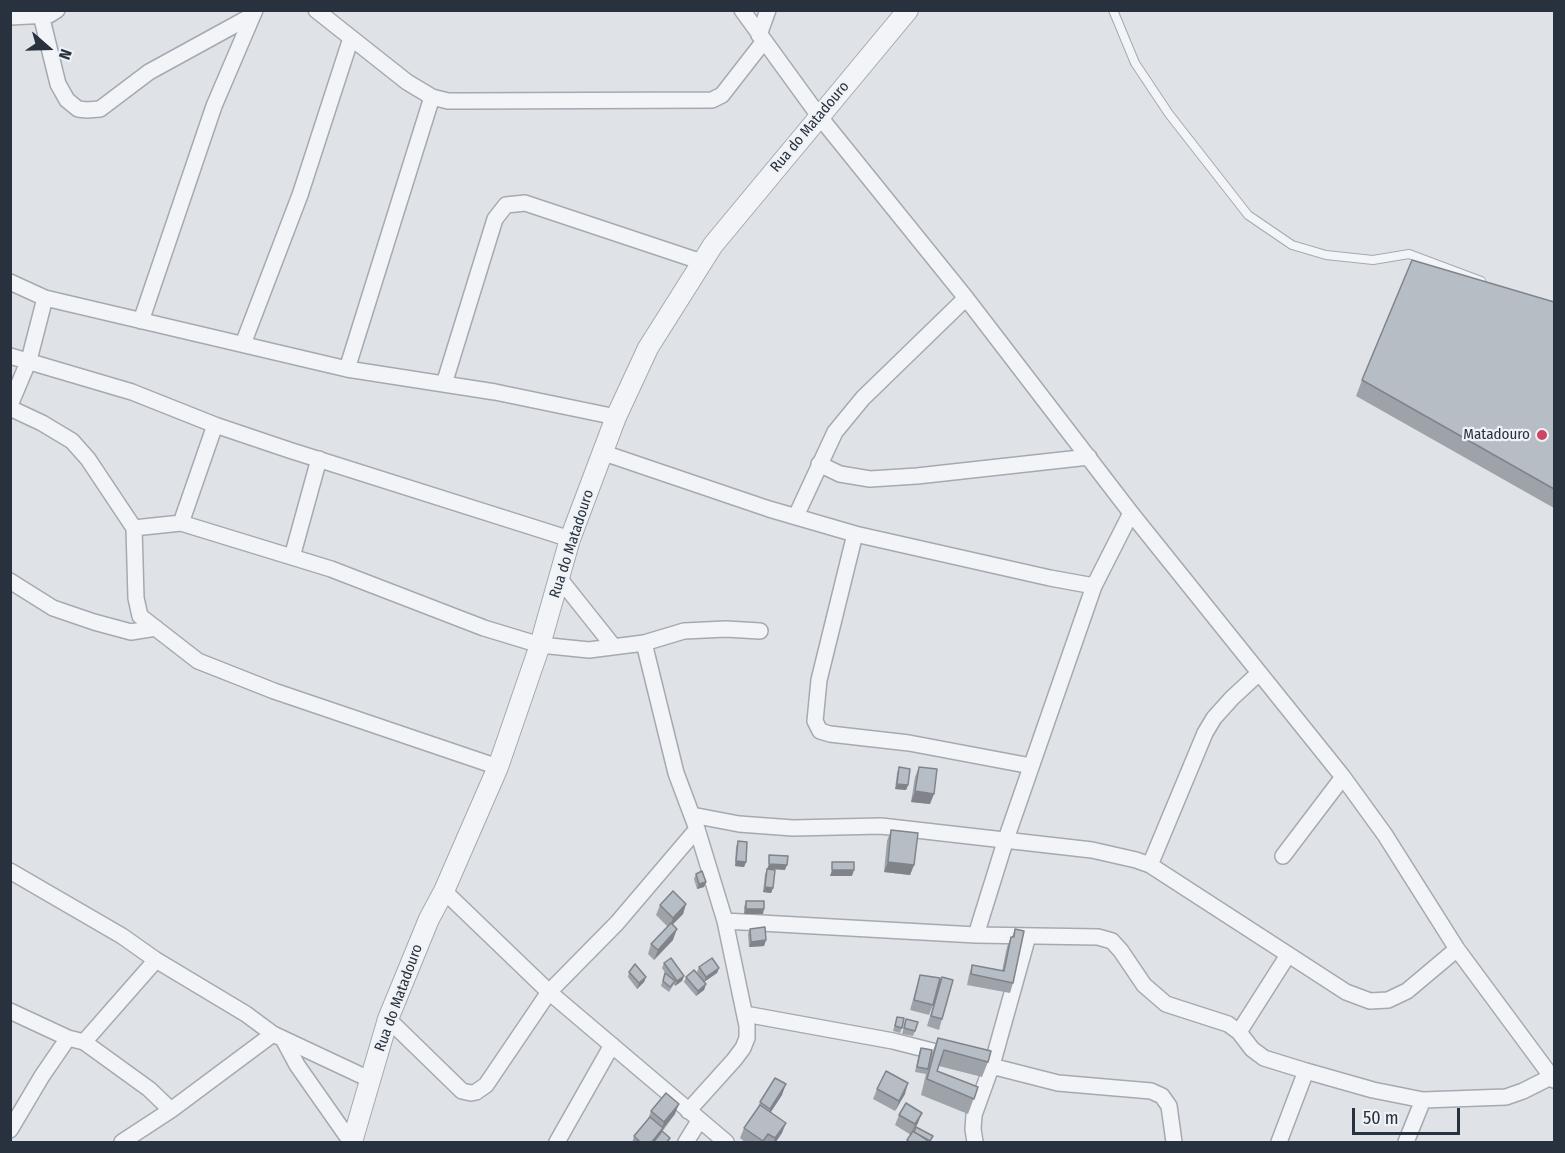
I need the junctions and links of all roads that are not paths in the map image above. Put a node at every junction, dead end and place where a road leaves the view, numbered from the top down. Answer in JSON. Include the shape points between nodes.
{"nodes":[{"id":1,"x":57,"y":10,"type":"edge"},
{"id":2,"x":316,"y":10,"type":"edge"},
{"id":3,"x":768,"y":10,"type":"edge"},
{"id":4,"x":909,"y":10,"type":"edge"},
{"id":5,"x":1113,"y":10,"type":"edge"},
{"id":6,"x":744,"y":12,"type":"edge"},
{"id":7,"x":254,"y":13,"type":"edge"},
{"id":8,"x":41,"y":15,"type":"junction"},
{"id":9,"x":10,"y":17,"type":"edge"},
{"id":10,"x":351,"y":38,"type":"junction"},
{"id":11,"x":762,"y":38,"type":"junction"},
{"id":12,"x":432,"y":97,"type":"junction"},
{"id":13,"x":819,"y":116,"type":"junction"},
{"id":14,"x":702,"y":262,"type":"junction"},
{"id":15,"x":10,"y":282,"type":"edge"},
{"id":16,"x":1492,"y":286,"type":"edge"},
{"id":17,"x":45,"y":298,"type":"junction"},
{"id":18,"x":966,"y":298,"type":"junction"},
{"id":19,"x":141,"y":321,"type":"junction"},
{"id":20,"x":243,"y":344,"type":"junction"},
{"id":21,"x":10,"y":356,"type":"edge"},
{"id":22,"x":28,"y":360,"type":"junction"},
{"id":23,"x":347,"y":369,"type":"junction"},
{"id":24,"x":444,"y":384,"type":"junction"},
{"id":25,"x":10,"y":407,"type":"edge"},
{"id":26,"x":616,"y":417,"type":"junction"},
{"id":27,"x":215,"y":425,"type":"junction"},
{"id":28,"x":604,"y":453,"type":"junction"},
{"id":29,"x":1089,"y":456,"type":"junction"},
{"id":30,"x":319,"y":459,"type":"junction"},
{"id":31,"x":819,"y":464,"type":"junction"},
{"id":32,"x":1131,"y":513,"type":"junction"},
{"id":33,"x":796,"y":516,"type":"junction"},
{"id":34,"x":181,"y":524,"type":"junction"},
{"id":35,"x":134,"y":528,"type":"junction"},
{"id":36,"x":855,"y":534,"type":"junction"},
{"id":37,"x":570,"y":539,"type":"junction"},
{"id":38,"x":292,"y":557,"type":"junction"},
{"id":39,"x":559,"y":578,"type":"junction"},
{"id":40,"x":10,"y":581,"type":"edge"},
{"id":41,"x":1094,"y":586,"type":"junction"},
{"id":42,"x":156,"y":628,"type":"junction"},
{"id":43,"x":760,"y":632,"type":"dead end"},
{"id":44,"x":644,"y":643,"type":"junction"},
{"id":45,"x":540,"y":645,"type":"junction"},
{"id":46,"x":614,"y":647,"type":"junction"},
{"id":47,"x":1259,"y":673,"type":"junction"},
{"id":48,"x":1031,"y":766,"type":"junction"},
{"id":49,"x":498,"y":767,"type":"junction"},
{"id":50,"x":1343,"y":777,"type":"junction"},
{"id":51,"x":694,"y":822,"type":"junction"},
{"id":52,"x":1005,"y":842,"type":"junction"},
{"id":53,"x":1283,"y":856,"type":"dead end"},
{"id":54,"x":1150,"y":865,"type":"junction"},
{"id":55,"x":10,"y":871,"type":"edge"},
{"id":56,"x":444,"y":891,"type":"junction"},
{"id":57,"x":725,"y":921,"type":"junction"},
{"id":58,"x":976,"y":935,"type":"junction"},
{"id":59,"x":1028,"y":936,"type":"junction"},
{"id":60,"x":1457,"y":949,"type":"junction"},
{"id":61,"x":1288,"y":955,"type":"junction"},
{"id":62,"x":156,"y":960,"type":"junction"},
{"id":63,"x":549,"y":992,"type":"junction"},
{"id":64,"x":10,"y":1011,"type":"edge"},
{"id":65,"x":745,"y":1014,"type":"junction"},
{"id":66,"x":388,"y":1019,"type":"junction"},
{"id":67,"x":1239,"y":1032,"type":"junction"},
{"id":68,"x":278,"y":1037,"type":"junction"},
{"id":69,"x":68,"y":1038,"type":"junction"},
{"id":70,"x":84,"y":1042,"type":"junction"},
{"id":71,"x":612,"y":1045,"type":"junction"},
{"id":72,"x":992,"y":1065,"type":"junction"},
{"id":73,"x":1306,"y":1071,"type":"junction"},
{"id":74,"x":1554,"y":1078,"type":"edge"},
{"id":75,"x":370,"y":1080,"type":"junction"},
{"id":76,"x":1423,"y":1100,"type":"junction"},
{"id":77,"x":171,"y":1110,"type":"junction"},
{"id":78,"x":693,"y":1116,"type":"junction"},
{"id":79,"x":10,"y":1130,"type":"edge"},
{"id":80,"x":122,"y":1143,"type":"edge"},
{"id":81,"x":351,"y":1143,"type":"edge"},
{"id":82,"x":557,"y":1143,"type":"edge"},
{"id":83,"x":686,"y":1143,"type":"edge"},
{"id":84,"x":726,"y":1143,"type":"edge"},
{"id":85,"x":975,"y":1143,"type":"edge"},
{"id":86,"x":1174,"y":1143,"type":"edge"},
{"id":87,"x":1279,"y":1143,"type":"edge"},
{"id":88,"x":1406,"y":1143,"type":"edge"}],
"edges":[{"from":1,"to":8,"type":"street"},
{"from":2,"to":10,"type":"street"},
{"from":3,"to":11,"type":"street"},
{"from":4,"to":13,"type":"street","name":"Rua do Matadouro"},
{"from":5,"to":16,"type":"lane","via":[[1135,63],[1168,114],[1248,215],[1303,249],[1373,260],[1409,254]]},
{"from":6,"to":11,"type":"street"},
{"from":7,"to":8,"type":"street","via":[[149,72],[100,109],[87,110],[78,109],[58,84]]},
{"from":7,"to":19,"type":"street","via":[[214,106]]},
{"from":8,"to":9,"type":"street"},
{"from":10,"to":12,"type":"street"},
{"from":10,"to":20,"type":"street","via":[[300,195]]},
{"from":11,"to":12,"type":"street","via":[[722,95],[712,100],[448,101]]},
{"from":11,"to":13,"type":"street"},
{"from":12,"to":23,"type":"street"},
{"from":13,"to":14,"type":"street","name":"Rua do Matadouro"},
{"from":13,"to":18,"type":"street"},
{"from":14,"to":24,"type":"street","via":[[525,203],[506,206],[495,219]]},
{"from":14,"to":26,"type":"street","name":"Rua do Matadouro","via":[[648,348]]},
{"from":15,"to":17,"type":"street"},
{"from":17,"to":19,"type":"street"},
{"from":17,"to":22,"type":"street"},
{"from":18,"to":29,"type":"street"},
{"from":18,"to":31,"type":"street","via":[[863,398],[835,432]]},
{"from":19,"to":20,"type":"street"},
{"from":20,"to":23,"type":"street"},
{"from":21,"to":22,"type":"street"},
{"from":22,"to":25,"type":"street"},
{"from":22,"to":27,"type":"street","via":[[132,392]]},
{"from":23,"to":24,"type":"street"},
{"from":24,"to":26,"type":"street"},
{"from":25,"to":35,"type":"street","via":[[72,441]]},
{"from":26,"to":28,"type":"street","name":"Rua do Matadouro"},
{"from":27,"to":30,"type":"street"},
{"from":27,"to":34,"type":"street"},
{"from":28,"to":33,"type":"street"},
{"from":28,"to":37,"type":"street","name":"Rua do Matadouro"},
{"from":29,"to":31,"type":"street","via":[[870,479],[840,474]]},
{"from":29,"to":32,"type":"street"},
{"from":30,"to":37,"type":"street"},
{"from":30,"to":38,"type":"street"},
{"from":31,"to":33,"type":"street"},
{"from":32,"to":41,"type":"street"},
{"from":32,"to":47,"type":"street"},
{"from":33,"to":36,"type":"street"},
{"from":34,"to":35,"type":"street"},
{"from":34,"to":38,"type":"street"},
{"from":35,"to":42,"type":"street","via":[[136,598],[140,616]]},
{"from":36,"to":41,"type":"street"},
{"from":36,"to":48,"type":"street","via":[[819,680],[815,721],[820,731]]},
{"from":37,"to":39,"type":"street","name":"Rua do Matadouro"},
{"from":38,"to":45,"type":"street"},
{"from":39,"to":45,"type":"street","name":"Rua do Matadouro"},
{"from":39,"to":46,"type":"street"},
{"from":40,"to":42,"type":"street","via":[[53,608],[94,622],[131,632]]},
{"from":41,"to":48,"type":"street"},
{"from":42,"to":49,"type":"street","via":[[198,661]]},
{"from":43,"to":44,"type":"street","via":[[684,631]]},
{"from":44,"to":46,"type":"street"},
{"from":44,"to":51,"type":"street","via":[[676,772]]},
{"from":45,"to":46,"type":"street","via":[[589,650]]},
{"from":45,"to":49,"type":"street","name":"Rua do Matadouro"},
{"from":47,"to":50,"type":"street"},
{"from":47,"to":54,"type":"street","via":[[1232,698],[1204,733]]},
{"from":48,"to":52,"type":"street"},
{"from":49,"to":56,"type":"street","name":"Rua do Matadouro"},
{"from":50,"to":53,"type":"street"},
{"from":50,"to":60,"type":"street"},
{"from":51,"to":52,"type":"street","via":[[793,828],[881,826]]},
{"from":51,"to":57,"type":"street"},
{"from":51,"to":63,"type":"street","via":[[617,923]]},
{"from":52,"to":54,"type":"street","via":[[1092,850]]},
{"from":52,"to":58,"type":"street"},
{"from":54,"to":61,"type":"street"},
{"from":55,"to":62,"type":"street"},
{"from":56,"to":63,"type":"street"},
{"from":56,"to":66,"type":"street","name":"Rua do Matadouro"},
{"from":57,"to":58,"type":"street"},
{"from":57,"to":65,"type":"street"},
{"from":58,"to":59,"type":"street"},
{"from":59,"to":67,"type":"street","via":[[1098,937],[1112,941],[1144,985],[1166,1004],[1228,1024]]},
{"from":59,"to":72,"type":"street"},
{"from":60,"to":61,"type":"street","via":[[1407,991],[1388,1000],[1371,1001],[1346,992]]},
{"from":60,"to":74,"type":"street"},
{"from":61,"to":67,"type":"street"},
{"from":62,"to":68,"type":"street"},
{"from":62,"to":70,"type":"street"},
{"from":63,"to":66,"type":"street","via":[[486,1085],[471,1093],[462,1090]]},
{"from":63,"to":71,"type":"street"},
{"from":64,"to":69,"type":"street"},
{"from":65,"to":72,"type":"street","via":[[893,1041]]},
{"from":65,"to":78,"type":"street","via":[[747,1038],[743,1048]]},
{"from":66,"to":75,"type":"street","name":"Rua do Matadouro"},
{"from":67,"to":73,"type":"street","via":[[1264,1058]]},
{"from":68,"to":75,"type":"street"},
{"from":68,"to":77,"type":"street"},
{"from":68,"to":81,"type":"street"},
{"from":69,"to":70,"type":"street"},
{"from":69,"to":79,"type":"street"},
{"from":70,"to":77,"type":"street"},
{"from":71,"to":78,"type":"street"},
{"from":71,"to":82,"type":"street"},
{"from":72,"to":85,"type":"street","via":[[974,1115]]},
{"from":72,"to":86,"type":"street","via":[[1058,1083],[1151,1091],[1162,1096],[1169,1106]]},
{"from":73,"to":76,"type":"street"},
{"from":73,"to":87,"type":"street"},
{"from":74,"to":76,"type":"street","via":[[1506,1097]]},
{"from":75,"to":81,"type":"street","name":"Rua do Matadouro"},
{"from":76,"to":88,"type":"street"},
{"from":77,"to":80,"type":"street"},
{"from":78,"to":83,"type":"street"},
{"from":78,"to":84,"type":"street"}]}
